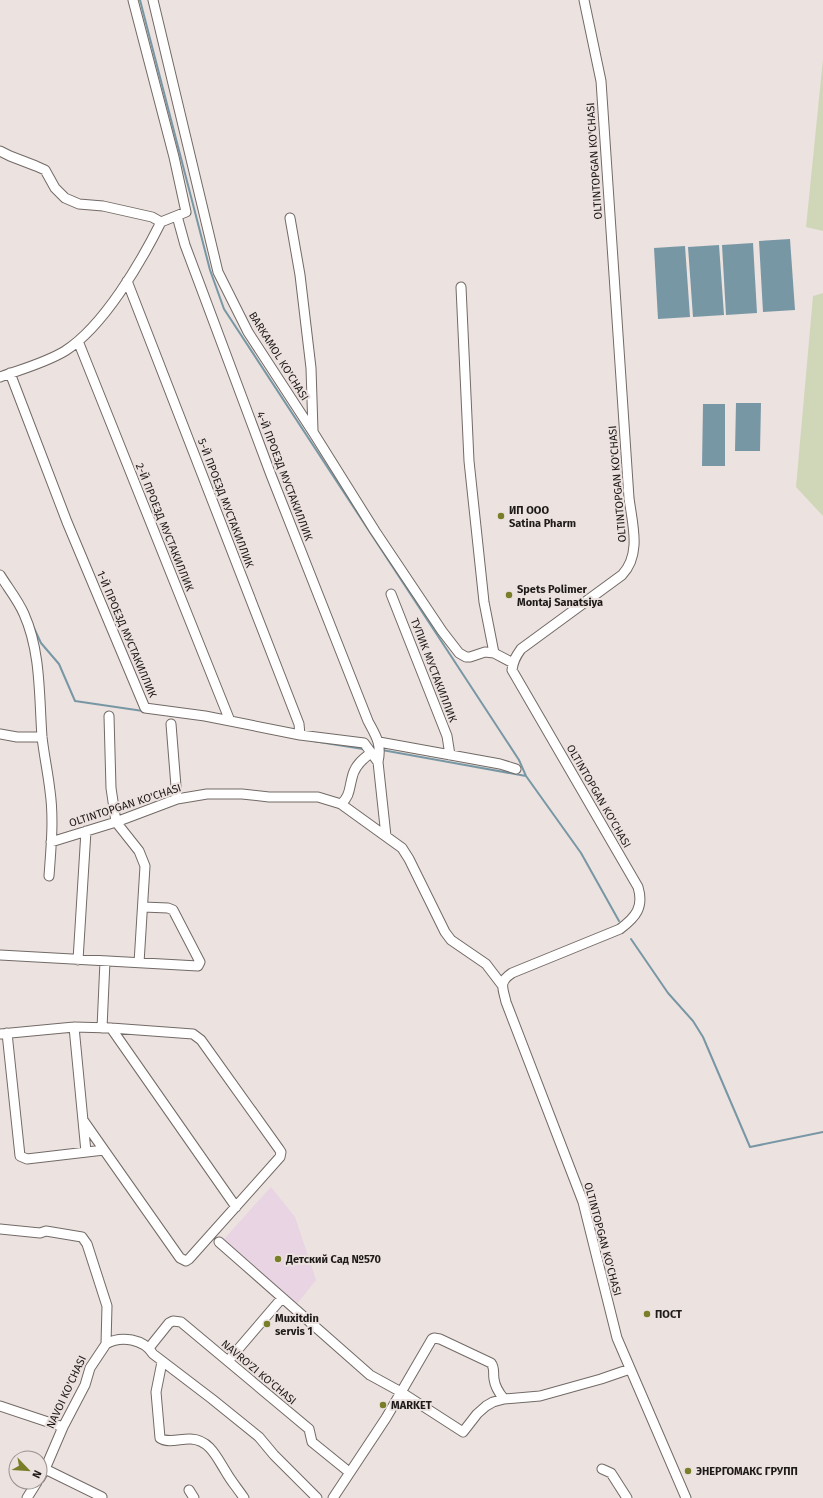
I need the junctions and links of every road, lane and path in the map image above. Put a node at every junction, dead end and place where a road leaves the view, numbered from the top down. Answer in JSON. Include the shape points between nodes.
{"nodes":[{"id":1,"x":133,"y":0,"type":"edge"},
{"id":2,"x":153,"y":0,"type":"edge"},
{"id":3,"x":584,"y":0,"type":"edge"},
{"id":4,"x":0,"y":150,"type":"edge"},
{"id":5,"x":177,"y":216,"type":"junction"},
{"id":6,"x":290,"y":218,"type":"dead end"},
{"id":7,"x":161,"y":222,"type":"junction"},
{"id":8,"x":127,"y":281,"type":"junction"},
{"id":9,"x":461,"y":288,"type":"dead end"},
{"id":10,"x":78,"y":341,"type":"junction"},
{"id":11,"x":10,"y":374,"type":"junction"},
{"id":12,"x":0,"y":377,"type":"edge"},
{"id":13,"x":313,"y":432,"type":"junction"},
{"id":14,"x":0,"y":575,"type":"edge"},
{"id":15,"x":391,"y":594,"type":"dead end"},
{"id":16,"x":494,"y":653,"type":"junction"},
{"id":17,"x":513,"y":663,"type":"junction"},
{"id":18,"x":109,"y":716,"type":"dead end"},
{"id":19,"x":230,"y":721,"type":"junction"},
{"id":20,"x":172,"y":724,"type":"dead end"},
{"id":21,"x":0,"y":734,"type":"edge"},
{"id":22,"x":300,"y":735,"type":"junction"},
{"id":23,"x":42,"y":737,"type":"junction"},
{"id":24,"x":377,"y":740,"type":"junction"},
{"id":25,"x":364,"y":743,"type":"junction"},
{"id":26,"x":371,"y":754,"type":"junction"},
{"id":27,"x":450,"y":755,"type":"junction"},
{"id":28,"x":378,"y":762,"type":"junction"},
{"id":29,"x":516,"y":769,"type":"dead end"},
{"id":30,"x":177,"y":799,"type":"junction"},
{"id":31,"x":341,"y":804,"type":"junction"},
{"id":32,"x":116,"y":822,"type":"junction"},
{"id":33,"x":86,"y":832,"type":"junction"},
{"id":34,"x":386,"y":836,"type":"junction"},
{"id":35,"x":52,"y":842,"type":"junction"},
{"id":36,"x":49,"y":876,"type":"dead end"},
{"id":37,"x":144,"y":907,"type":"junction"},
{"id":38,"x":0,"y":955,"type":"edge"},
{"id":39,"x":78,"y":960,"type":"junction"},
{"id":40,"x":105,"y":961,"type":"junction"},
{"id":41,"x":139,"y":963,"type":"junction"},
{"id":42,"x":502,"y":985,"type":"junction"},
{"id":43,"x":74,"y":1028,"type":"junction"},
{"id":44,"x":107,"y":1028,"type":"junction"},
{"id":45,"x":4,"y":1034,"type":"edge"},
{"id":46,"x":83,"y":1119,"type":"junction"},
{"id":47,"x":104,"y":1150,"type":"junction"},
{"id":48,"x":86,"y":1152,"type":"junction"},
{"id":49,"x":236,"y":1207,"type":"junction"},
{"id":50,"x":0,"y":1229,"type":"edge"},
{"id":51,"x":219,"y":1242,"type":"dead end"},
{"id":52,"x":282,"y":1298,"type":"junction"},
{"id":53,"x":106,"y":1344,"type":"junction"},
{"id":54,"x":149,"y":1348,"type":"junction"},
{"id":55,"x":228,"y":1361,"type":"junction"},
{"id":56,"x":162,"y":1362,"type":"junction"},
{"id":57,"x":630,"y":1370,"type":"junction"},
{"id":58,"x":401,"y":1392,"type":"junction"},
{"id":59,"x":504,"y":1399,"type":"junction"},
{"id":60,"x":0,"y":1406,"type":"edge"},
{"id":61,"x":62,"y":1428,"type":"junction"},
{"id":62,"x":48,"y":1462,"type":"edge"},
{"id":63,"x":602,"y":1469,"type":"dead end"},
{"id":64,"x":48,"y":1470,"type":"edge"},
{"id":65,"x":349,"y":1472,"type":"junction"},
{"id":66,"x":189,"y":1490,"type":"dead end"},
{"id":67,"x":102,"y":1497,"type":"dead end"},
{"id":68,"x":194,"y":1498,"type":"edge"},
{"id":69,"x":244,"y":1498,"type":"edge"},
{"id":70,"x":317,"y":1498,"type":"edge"},
{"id":71,"x":333,"y":1498,"type":"edge"},
{"id":72,"x":627,"y":1498,"type":"edge"},
{"id":73,"x":686,"y":1498,"type":"edge"}],
"edges":[{"from":1,"to":5,"type":"street","via":[[186,212]]},
{"from":2,"to":13,"type":"street","name":"BARKAMOL KO'CHASI","via":[[218,272],[248,332]]},
{"from":3,"to":17,"type":"street","name":"OLTINTOPGAN KO'CHASI","via":[[601,81],[634,554],[622,575],[521,649]]},
{"from":4,"to":7,"type":"street","via":[[45,170],[65,198],[79,204],[103,206],[152,217]]},
{"from":5,"to":7,"type":"street"},
{"from":5,"to":24,"type":"street","name":"4-Й ПРОЕЗД МУСТАКИЛЛИК","via":[[212,320],[271,475]]},
{"from":6,"to":13,"type":"street","via":[[312,368]]},
{"from":7,"to":8,"type":"street"},
{"from":8,"to":10,"type":"street","via":[[104,314]]},
{"from":8,"to":22,"type":"street","name":"5-Й ПРОЕЗД МУСТАКИЛЛИК","via":[[299,724]]},
{"from":9,"to":16,"type":"street","via":[[470,461],[484,602]]},
{"from":10,"to":11,"type":"street","via":[[45,361]]},
{"from":10,"to":19,"type":"street","name":"2-Й ПРОЕЗД МУСТАКИЛЛИК"},
{"from":11,"to":12,"type":"street"},
{"from":11,"to":19,"type":"street","name":"1-Й ПРОЕЗД МУСТАКИЛЛИК","via":[[67,522],[145,708]]},
{"from":13,"to":16,"type":"street","name":"BARKAMOL KO'CHASI","via":[[375,531],[459,653],[466,657],[485,652]]},
{"from":14,"to":23,"type":"street","via":[[24,613],[30,631],[41,702]]},
{"from":15,"to":27,"type":"street","name":"ТУПИК МУСТАКИЛЛИК","via":[[447,736]]},
{"from":16,"to":17,"type":"street"},
{"from":17,"to":42,"type":"street","name":"OLTINTOPGAN KO'CHASI","via":[[514,674],[638,887],[640,905],[634,916],[620,929],[512,973],[504,979]]},
{"from":18,"to":32,"type":"street","via":[[111,788]]},
{"from":19,"to":22,"type":"street","name":"1-Й ПРОЕЗД МУСТАКИЛЛИК"},
{"from":20,"to":30,"type":"street"},
{"from":21,"to":23,"type":"street"},
{"from":22,"to":25,"type":"street","name":"1-Й ПРОЕЗД МУСТАКИЛЛИК"},
{"from":23,"to":35,"type":"street","via":[[50,790]]},
{"from":24,"to":25,"type":"street"},
{"from":24,"to":27,"type":"street"},
{"from":24,"to":28,"type":"street","via":[[380,752]]},
{"from":25,"to":26,"type":"street"},
{"from":26,"to":28,"type":"street"},
{"from":26,"to":31,"type":"street","via":[[359,762],[354,770],[349,795]]},
{"from":27,"to":29,"type":"street"},
{"from":28,"to":34,"type":"street"},
{"from":30,"to":31,"type":"street","name":"OLTINTOPGAN KO'CHASI","via":[[207,794],[242,794],[318,797]]},
{"from":30,"to":32,"type":"street","name":"OLTINTOPGAN KO'CHASI"},
{"from":31,"to":34,"type":"street","name":"OLTINTOPGAN KO'CHASI"},
{"from":32,"to":33,"type":"street","name":"OLTINTOPGAN KO'CHASI"},
{"from":32,"to":37,"type":"street","via":[[144,859]]},
{"from":33,"to":35,"type":"street","name":"OLTINTOPGAN KO'CHASI"},
{"from":33,"to":39,"type":"street"},
{"from":34,"to":42,"type":"street","name":"OLTINTOPGAN KO'CHASI","via":[[402,848],[410,859],[451,940],[486,964]]},
{"from":35,"to":36,"type":"street"},
{"from":37,"to":41,"type":"street"},
{"from":37,"to":41,"type":"street","via":[[173,910],[200,962],[195,967]]},
{"from":38,"to":39,"type":"street"},
{"from":39,"to":40,"type":"street"},
{"from":40,"to":41,"type":"street"},
{"from":40,"to":44,"type":"street"},
{"from":42,"to":57,"type":"street","name":"OLTINTOPGAN KO'CHASI","via":[[506,1002],[582,1202],[617,1338]]},
{"from":43,"to":44,"type":"street"},
{"from":43,"to":45,"type":"street"},
{"from":43,"to":46,"type":"street"},
{"from":44,"to":49,"type":"street"},
{"from":44,"to":49,"type":"street","via":[[187,1033],[198,1036],[281,1152],[277,1162]]},
{"from":45,"to":48,"type":"street","via":[[20,1156],[27,1159]]},
{"from":46,"to":47,"type":"street"},
{"from":46,"to":48,"type":"street"},
{"from":47,"to":48,"type":"street"},
{"from":47,"to":49,"type":"street","via":[[183,1260],[189,1259]]},
{"from":50,"to":53,"type":"street","via":[[40,1233],[46,1231],[78,1236],[85,1240],[107,1306]]},
{"from":51,"to":52,"type":"street"},
{"from":52,"to":55,"type":"street"},
{"from":52,"to":58,"type":"street","via":[[370,1375]]},
{"from":53,"to":54,"type":"street","via":[[114,1339],[126,1339]]},
{"from":53,"to":61,"type":"street","name":"NAVOI KO'CHASI","via":[[90,1368],[85,1385]]},
{"from":54,"to":55,"type":"street","name":"NAVRO'ZI KO'CHASI","via":[[170,1323],[178,1321]]},
{"from":54,"to":56,"type":"street"},
{"from":55,"to":65,"type":"street","name":"NAVRO'ZI KO'CHASI","via":[[309,1429],[312,1442]]},
{"from":56,"to":69,"type":"street","via":[[156,1392],[160,1438],[190,1438],[205,1444],[217,1456]]},
{"from":56,"to":70,"type":"street","via":[[259,1437]]},
{"from":57,"to":59,"type":"street","via":[[540,1396]]},
{"from":57,"to":73,"type":"street","name":"OLTINTOPGAN KO'CHASI"},
{"from":58,"to":59,"type":"street","via":[[463,1432],[486,1406]]},
{"from":58,"to":59,"type":"street","via":[[434,1338],[491,1363],[497,1390]]},
{"from":58,"to":65,"type":"street"},
{"from":60,"to":61,"type":"street"},
{"from":61,"to":62,"type":"street","name":"NAVOI KO'CHASI"},
{"from":63,"to":72,"type":"street","via":[[611,1473]]},
{"from":64,"to":67,"type":"street"},
{"from":65,"to":71,"type":"street"},
{"from":66,"to":68,"type":"street"}]}
